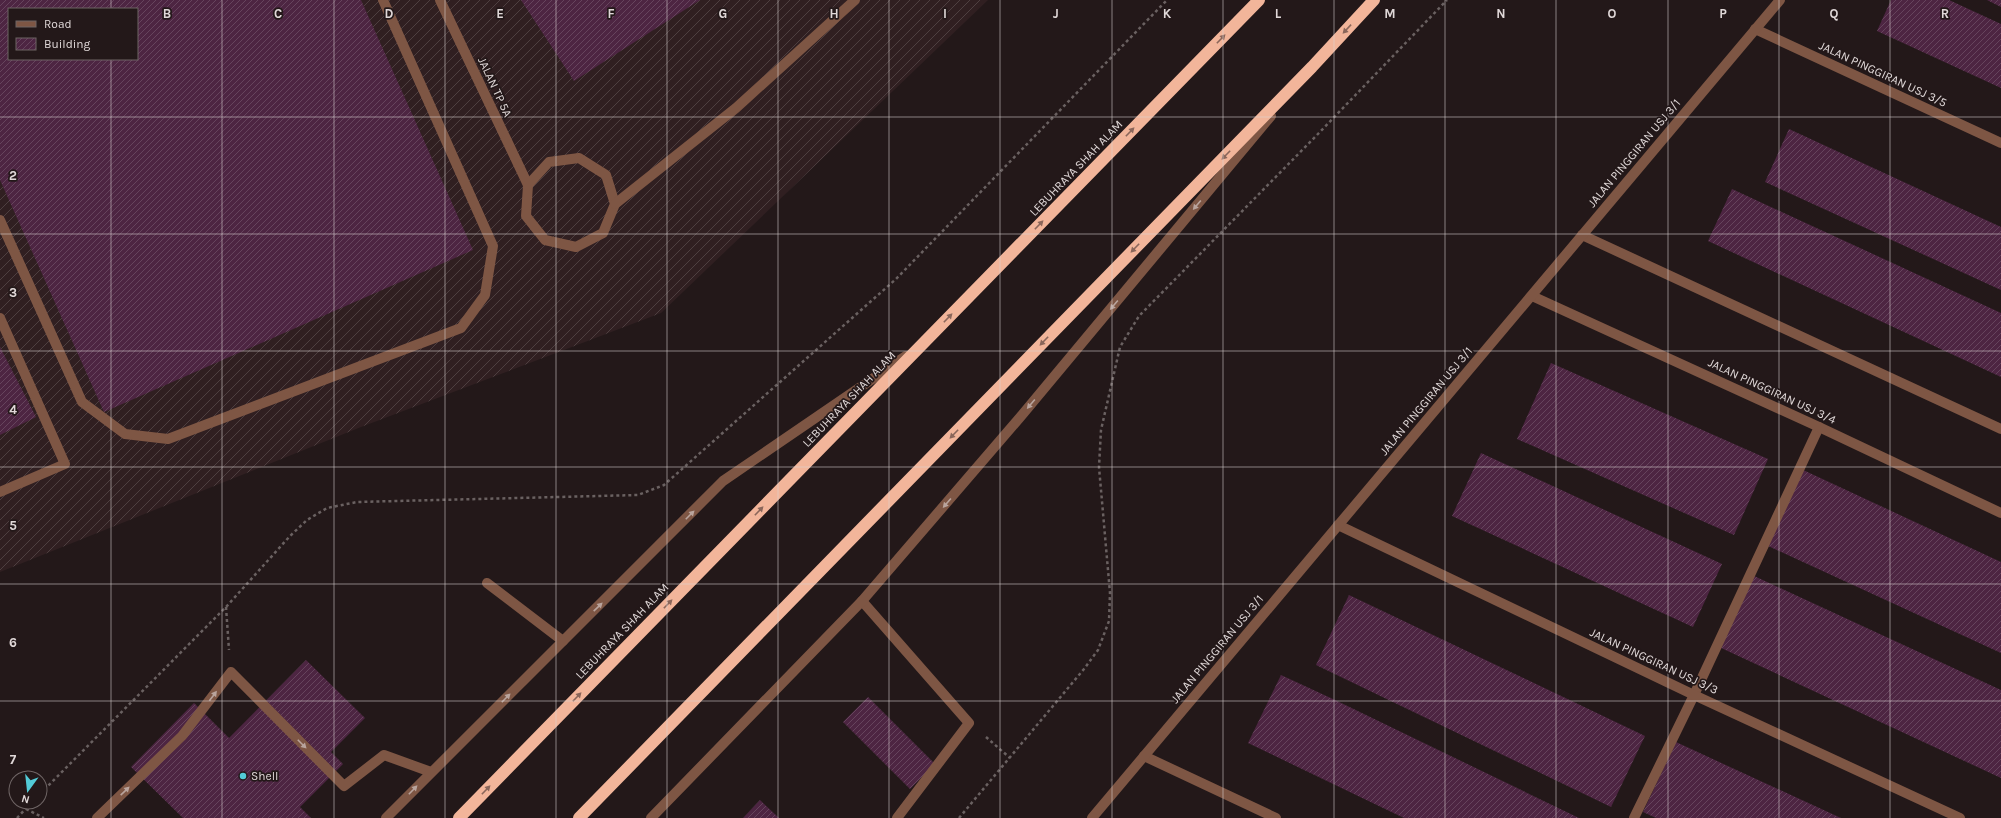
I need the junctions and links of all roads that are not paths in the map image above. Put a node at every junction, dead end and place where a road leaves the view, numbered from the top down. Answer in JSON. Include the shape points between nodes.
{"nodes":[{"id":1,"x":383,"y":0,"type":"edge"},
{"id":2,"x":440,"y":0,"type":"edge"},
{"id":3,"x":855,"y":0,"type":"edge"},
{"id":4,"x":1259,"y":0,"type":"edge"},
{"id":5,"x":1374,"y":0,"type":"edge"},
{"id":6,"x":1780,"y":0,"type":"edge"},
{"id":7,"x":1755,"y":29,"type":"junction"},
{"id":8,"x":1312,"y":67,"type":"junction"},
{"id":9,"x":2001,"y":143,"type":"edge"},
{"id":10,"x":528,"y":185,"type":"junction"},
{"id":11,"x":615,"y":204,"type":"junction"},
{"id":12,"x":0,"y":220,"type":"edge"},
{"id":13,"x":1582,"y":235,"type":"junction"},
{"id":14,"x":1532,"y":296,"type":"junction"},
{"id":15,"x":0,"y":318,"type":"edge"},
{"id":16,"x":921,"y":346,"type":"junction"},
{"id":17,"x":1819,"y":427,"type":"junction"},
{"id":18,"x":2001,"y":429,"type":"edge"},
{"id":19,"x":0,"y":492,"type":"edge"},
{"id":20,"x":2001,"y":513,"type":"edge"},
{"id":21,"x":1338,"y":525,"type":"junction"},
{"id":22,"x":488,"y":583,"type":"dead end"},
{"id":23,"x":862,"y":601,"type":"junction"},
{"id":24,"x":563,"y":641,"type":"junction"},
{"id":25,"x":1694,"y":695,"type":"junction"},
{"id":26,"x":1144,"y":756,"type":"junction"},
{"id":27,"x":431,"y":772,"type":"junction"},
{"id":28,"x":97,"y":818,"type":"edge"},
{"id":29,"x":386,"y":818,"type":"edge"},
{"id":30,"x":459,"y":818,"type":"edge"},
{"id":31,"x":579,"y":818,"type":"edge"},
{"id":32,"x":651,"y":818,"type":"edge"},
{"id":33,"x":897,"y":818,"type":"edge"},
{"id":34,"x":1092,"y":818,"type":"edge"},
{"id":35,"x":1276,"y":818,"type":"edge"},
{"id":36,"x":1634,"y":818,"type":"edge"},
{"id":37,"x":1960,"y":818,"type":"edge"}],
"edges":[{"from":1,"to":12,"type":"street","via":[[493,246],[486,295],[461,328],[168,439],[125,434],[82,402]]},
{"from":2,"to":10,"type":"street","name":"JALAN TP 5A"},
{"from":3,"to":11,"type":"street","via":[[736,108]]},
{"from":16,"to":4,"type":"highway","name":"LEBUHRAYA SHAH ALAM","one_way":true},
{"from":5,"to":8,"type":"highway","one_way":true},
{"from":6,"to":7,"type":"street","name":"JALAN PINGGIRAN USJ 3/1"},
{"from":7,"to":9,"type":"street","name":"JALAN PINGGIRAN USJ 3/5"},
{"from":7,"to":13,"type":"street","name":"JALAN PINGGIRAN USJ 3/1"},
{"from":8,"to":23,"type":"street","one_way":true,"via":[[1022,415]]},
{"from":8,"to":31,"type":"highway","one_way":true},
{"from":10,"to":11,"type":"street","via":[[549,162],[580,158],[606,175]]},
{"from":10,"to":11,"type":"street","via":[[526,216],[546,240],[576,247],[603,233]]},
{"from":13,"to":14,"type":"street","name":"JALAN PINGGIRAN USJ 3/1"},
{"from":13,"to":18,"type":"street"},
{"from":14,"to":17,"type":"street","name":"JALAN PINGGIRAN USJ 3/4"},
{"from":14,"to":21,"type":"street","name":"JALAN PINGGIRAN USJ 3/1"},
{"from":15,"to":19,"type":"street","via":[[65,464]]},
{"from":24,"to":16,"type":"street","one_way":true,"via":[[723,481]]},
{"from":30,"to":16,"type":"highway","name":"LEBUHRAYA SHAH ALAM","one_way":true},
{"from":17,"to":20,"type":"street","name":"JALAN PINGGIRAN USJ 3/4"},
{"from":17,"to":25,"type":"street"},
{"from":21,"to":25,"type":"street","name":"JALAN PINGGIRAN USJ 3/3"},
{"from":21,"to":26,"type":"street","name":"JALAN PINGGIRAN USJ 3/1"},
{"from":22,"to":24,"type":"street"},
{"from":23,"to":32,"type":"street"},
{"from":23,"to":33,"type":"street","via":[[969,723]]},
{"from":27,"to":24,"type":"street","one_way":true},
{"from":25,"to":36,"type":"street"},
{"from":25,"to":37,"type":"street","name":"JALAN PINGGIRAN USJ 3/3"},
{"from":26,"to":34,"type":"street","name":"JALAN PINGGIRAN USJ 3/1"},
{"from":26,"to":35,"type":"street"},
{"from":28,"to":27,"type":"street","one_way":true,"via":[[182,736],[231,672],[344,786],[384,755]]},
{"from":29,"to":27,"type":"street","one_way":true}]}
